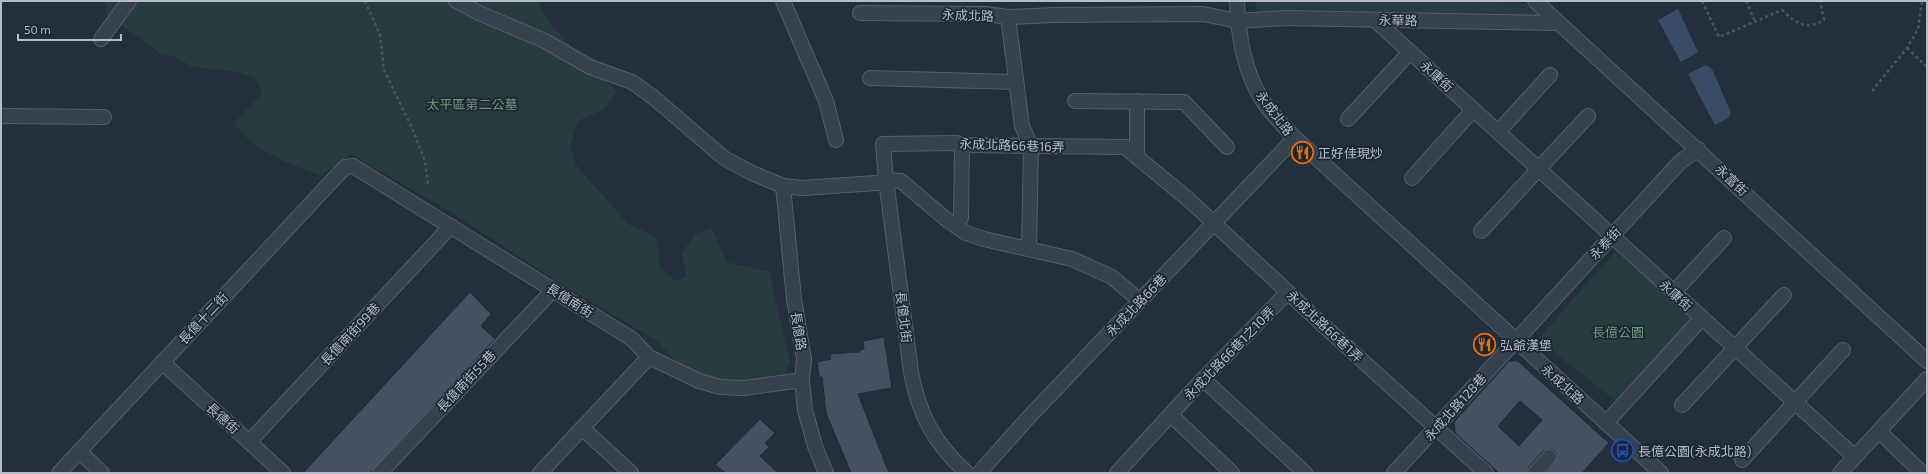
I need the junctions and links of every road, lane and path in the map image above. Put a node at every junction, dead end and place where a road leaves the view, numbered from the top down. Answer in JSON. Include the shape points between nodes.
{"nodes":[{"id":1,"x":129,"y":1,"type":"edge"},
{"id":2,"x":365,"y":1,"type":"edge"},
{"id":3,"x":456,"y":1,"type":"edge"},
{"id":4,"x":783,"y":1,"type":"edge"},
{"id":5,"x":1237,"y":1,"type":"edge"},
{"id":6,"x":1535,"y":1,"type":"edge"},
{"id":7,"x":1702,"y":1,"type":"edge"},
{"id":8,"x":1746,"y":1,"type":"edge"},
{"id":9,"x":1820,"y":1,"type":"edge"},
{"id":10,"x":1922,"y":1,"type":"edge"},
{"id":11,"x":860,"y":13,"type":"dead end"},
{"id":12,"x":1008,"y":18,"type":"junction"},
{"id":13,"x":1375,"y":20,"type":"junction"},
{"id":14,"x":1238,"y":21,"type":"junction"},
{"id":15,"x":1755,"y":21,"type":"junction"},
{"id":16,"x":1558,"y":23,"type":"junction"},
{"id":17,"x":101,"y":39,"type":"dead end"},
{"id":18,"x":1907,"y":48,"type":"junction"},
{"id":19,"x":1410,"y":52,"type":"junction"},
{"id":20,"x":1927,"y":67,"type":"edge"},
{"id":21,"x":1550,"y":75,"type":"dead end"},
{"id":22,"x":870,"y":78,"type":"dead end"},
{"id":23,"x":1016,"y":82,"type":"junction"},
{"id":24,"x":1872,"y":91,"type":"dead end"},
{"id":25,"x":1075,"y":101,"type":"dead end"},
{"id":26,"x":1137,"y":101,"type":"junction"},
{"id":27,"x":1473,"y":110,"type":"junction"},
{"id":28,"x":1,"y":116,"type":"edge"},
{"id":29,"x":104,"y":116,"type":"dead end"},
{"id":30,"x":1588,"y":116,"type":"dead end"},
{"id":31,"x":1348,"y":119,"type":"dead end"},
{"id":32,"x":1498,"y":132,"type":"junction"},
{"id":33,"x":1295,"y":138,"type":"junction"},
{"id":34,"x":836,"y":140,"type":"dead end"},
{"id":35,"x":884,"y":144,"type":"joint"},
{"id":36,"x":962,"y":145,"type":"junction"},
{"id":37,"x":1031,"y":146,"type":"junction"},
{"id":38,"x":1226,"y":147,"type":"dead end"},
{"id":39,"x":1698,"y":149,"type":"junction"},
{"id":40,"x":1137,"y":157,"type":"junction"},
{"id":41,"x":349,"y":166,"type":"joint"},
{"id":42,"x":1538,"y":168,"type":"junction"},
{"id":43,"x":1412,"y":178,"type":"dead end"},
{"id":44,"x":886,"y":180,"type":"junction"},
{"id":45,"x":428,"y":184,"type":"dead end"},
{"id":46,"x":783,"y":186,"type":"junction"},
{"id":47,"x":961,"y":218,"type":"dead end"},
{"id":48,"x":1215,"y":223,"type":"junction"},
{"id":49,"x":451,"y":226,"type":"junction"},
{"id":50,"x":1481,"y":231,"type":"dead end"},
{"id":51,"x":1611,"y":236,"type":"junction"},
{"id":52,"x":1724,"y":238,"type":"dead end"},
{"id":53,"x":1029,"y":249,"type":"junction"},
{"id":54,"x":553,"y":290,"type":"junction"},
{"id":55,"x":1288,"y":292,"type":"junction"},
{"id":56,"x":1674,"y":292,"type":"junction"},
{"id":57,"x":1784,"y":294,"type":"dead end"},
{"id":58,"x":1140,"y":300,"type":"junction"},
{"id":59,"x":1702,"y":318,"type":"junction"},
{"id":60,"x":1515,"y":341,"type":"junction"},
{"id":61,"x":1734,"y":348,"type":"junction"},
{"id":62,"x":1843,"y":350,"type":"dead end"},
{"id":63,"x":649,"y":357,"type":"junction"},
{"id":64,"x":1927,"y":361,"type":"edge"},
{"id":65,"x":162,"y":362,"type":"junction"},
{"id":66,"x":1203,"y":379,"type":"junction"},
{"id":67,"x":1927,"y":379,"type":"edge"},
{"id":68,"x":802,"y":380,"type":"junction"},
{"id":69,"x":1794,"y":402,"type":"junction"},
{"id":70,"x":1682,"y":405,"type":"dead end"},
{"id":71,"x":1170,"y":415,"type":"junction"},
{"id":72,"x":1606,"y":423,"type":"junction"},
{"id":73,"x":1437,"y":427,"type":"junction"},
{"id":74,"x":582,"y":428,"type":"junction"},
{"id":75,"x":1879,"y":431,"type":"junction"},
{"id":76,"x":249,"y":442,"type":"junction"},
{"id":77,"x":79,"y":451,"type":"junction"},
{"id":78,"x":1549,"y":457,"type":"dead end"},
{"id":79,"x":1855,"y":457,"type":"junction"},
{"id":80,"x":1742,"y":460,"type":"dead end"},
{"id":81,"x":1120,"y":472,"type":"edge"},
{"id":82,"x":59,"y":473,"type":"edge"},
{"id":83,"x":102,"y":473,"type":"edge"},
{"id":84,"x":283,"y":473,"type":"edge"},
{"id":85,"x":380,"y":473,"type":"edge"},
{"id":86,"x":540,"y":473,"type":"edge"},
{"id":87,"x":631,"y":473,"type":"edge"},
{"id":88,"x":826,"y":473,"type":"edge"},
{"id":89,"x":966,"y":473,"type":"edge"},
{"id":90,"x":979,"y":473,"type":"edge"},
{"id":91,"x":1232,"y":473,"type":"edge"},
{"id":92,"x":1305,"y":473,"type":"edge"},
{"id":93,"x":1394,"y":473,"type":"edge"},
{"id":94,"x":1486,"y":473,"type":"edge"},
{"id":95,"x":1535,"y":473,"type":"edge"},
{"id":96,"x":1661,"y":473,"type":"edge"},
{"id":97,"x":1840,"y":473,"type":"edge"},
{"id":98,"x":1922,"y":473,"type":"edge"}],
"edges":[{"from":1,"to":17,"type":"street"},
{"from":2,"to":45,"type":"path","via":[[380,35],[384,70],[412,128],[424,161]]},
{"from":3,"to":46,"type":"street","via":[[545,41],[590,67],[632,82],[724,158]]},
{"from":4,"to":34,"type":"street","via":[[826,101]]},
{"from":5,"to":14,"type":"street"},
{"from":6,"to":16,"type":"street","name":"永富街"},
{"from":7,"to":15,"type":"path","via":[[1719,37]]},
{"from":8,"to":15,"type":"path"},
{"from":9,"to":15,"type":"path","via":[[1824,20],[1818,24],[1798,24],[1782,10]]},
{"from":10,"to":18,"type":"path","via":[[1918,29]]},
{"from":11,"to":12,"type":"street","name":"永成北路","via":[[986,14]]},
{"from":12,"to":14,"type":"street","name":"永成北路","via":[[1054,15],[1204,14]]},
{"from":12,"to":23,"type":"street"},
{"from":13,"to":14,"type":"street","name":"永華路","via":[[1285,18]]},
{"from":13,"to":16,"type":"street","name":"永華路"},
{"from":13,"to":19,"type":"street","name":"永康街"},
{"from":14,"to":33,"type":"street","name":"永成北路","via":[[1251,76],[1259,93],[1276,118]]},
{"from":16,"to":39,"type":"street","name":"永富街"},
{"from":18,"to":20,"type":"path"},
{"from":18,"to":24,"type":"path"},
{"from":19,"to":27,"type":"street","name":"永康街"},
{"from":19,"to":31,"type":"street"},
{"from":21,"to":32,"type":"street"},
{"from":22,"to":23,"type":"street"},
{"from":23,"to":37,"type":"street","via":[[1022,126]]},
{"from":25,"to":26,"type":"street"},
{"from":26,"to":38,"type":"street","via":[[1184,102]]},
{"from":26,"to":40,"type":"street"},
{"from":27,"to":32,"type":"street","name":"永康街"},
{"from":27,"to":43,"type":"street"},
{"from":28,"to":29,"type":"street"},
{"from":30,"to":42,"type":"street"},
{"from":32,"to":42,"type":"street","name":"永康街"},
{"from":33,"to":48,"type":"street","name":"永成北路66巷"},
{"from":33,"to":60,"type":"street","name":"永成北路"},
{"from":35,"to":36,"type":"street","name":"永成北路66巷16弄"},
{"from":35,"to":44,"type":"street","name":"長億北街"},
{"from":36,"to":37,"type":"street","name":"永成北路66巷16弄"},
{"from":36,"to":47,"type":"street"},
{"from":37,"to":40,"type":"street","name":"永成北路66巷16弄","via":[[1125,147]]},
{"from":37,"to":53,"type":"street"},
{"from":39,"to":51,"type":"street","name":"永泰街","via":[[1680,162]]},
{"from":39,"to":64,"type":"street","name":"永富街"},
{"from":40,"to":48,"type":"street","name":"永成北路66巷16弄"},
{"from":41,"to":49,"type":"street","name":"長億南街","via":[[353,166]]},
{"from":41,"to":65,"type":"street","name":"長億十二街","via":[[345,167]]},
{"from":42,"to":50,"type":"street"},
{"from":42,"to":51,"type":"street","name":"永康街"},
{"from":44,"to":46,"type":"street","via":[[877,183],[802,188]]},
{"from":44,"to":53,"type":"street","via":[[901,181],[946,220],[966,233],[984,240]]},
{"from":44,"to":89,"type":"street","name":"長億北街","via":[[915,394],[925,420],[939,444]]},
{"from":46,"to":68,"type":"street","name":"長億路","via":[[794,299],[804,359]]},
{"from":48,"to":55,"type":"street","name":"永成北路66巷1弄"},
{"from":48,"to":58,"type":"street","name":"永成北路66巷"},
{"from":49,"to":54,"type":"street","name":"長億南街"},
{"from":49,"to":76,"type":"street","name":"長億南街99巷"},
{"from":51,"to":56,"type":"street","name":"永康街"},
{"from":51,"to":60,"type":"street","name":"永泰街"},
{"from":52,"to":56,"type":"street"},
{"from":53,"to":58,"type":"street","via":[[1072,259],[1103,272]]},
{"from":54,"to":63,"type":"street","name":"長億南街","via":[[632,339]]},
{"from":54,"to":85,"type":"street","name":"長億南街55巷"},
{"from":55,"to":66,"type":"street","name":"永成北路66巷1之10弄"},
{"from":55,"to":73,"type":"street","name":"永成北路66巷1弄"},
{"from":56,"to":59,"type":"street","name":"永康街"},
{"from":57,"to":61,"type":"street"},
{"from":58,"to":90,"type":"street","name":"永成北路66巷"},
{"from":59,"to":61,"type":"street","name":"永康街"},
{"from":59,"to":72,"type":"street"},
{"from":60,"to":72,"type":"street","name":"永成北路"},
{"from":60,"to":73,"type":"street","name":"永成北路128巷"},
{"from":61,"to":69,"type":"street","name":"永康街"},
{"from":61,"to":70,"type":"street"},
{"from":62,"to":69,"type":"street"},
{"from":63,"to":68,"type":"street","name":"長億南街","via":[[698,382],[720,387],[744,388]]},
{"from":63,"to":74,"type":"street"},
{"from":65,"to":76,"type":"street","name":"長德街"},
{"from":65,"to":77,"type":"street","name":"長億十二街"},
{"from":66,"to":71,"type":"street","name":"永成北路66巷1之10弄"},
{"from":66,"to":92,"type":"street"},
{"from":67,"to":75,"type":"street"},
{"from":68,"to":88,"type":"street","name":"長億路","via":[[805,410]]},
{"from":69,"to":79,"type":"street","name":"永康街"},
{"from":69,"to":80,"type":"street"},
{"from":71,"to":81,"type":"street","name":"永成北路66巷1之10弄"},
{"from":71,"to":91,"type":"street"},
{"from":72,"to":96,"type":"street","name":"永成北路"},
{"from":73,"to":93,"type":"street","name":"永成北路128巷"},
{"from":73,"to":94,"type":"street","name":"永成北路66巷1弄"},
{"from":74,"to":86,"type":"street"},
{"from":74,"to":87,"type":"street"},
{"from":75,"to":79,"type":"street"},
{"from":75,"to":98,"type":"street"},
{"from":76,"to":84,"type":"street","name":"長德街"},
{"from":77,"to":82,"type":"street","name":"長億十二街"},
{"from":77,"to":83,"type":"street"},
{"from":78,"to":95,"type":"street"},
{"from":79,"to":97,"type":"street"}]}
